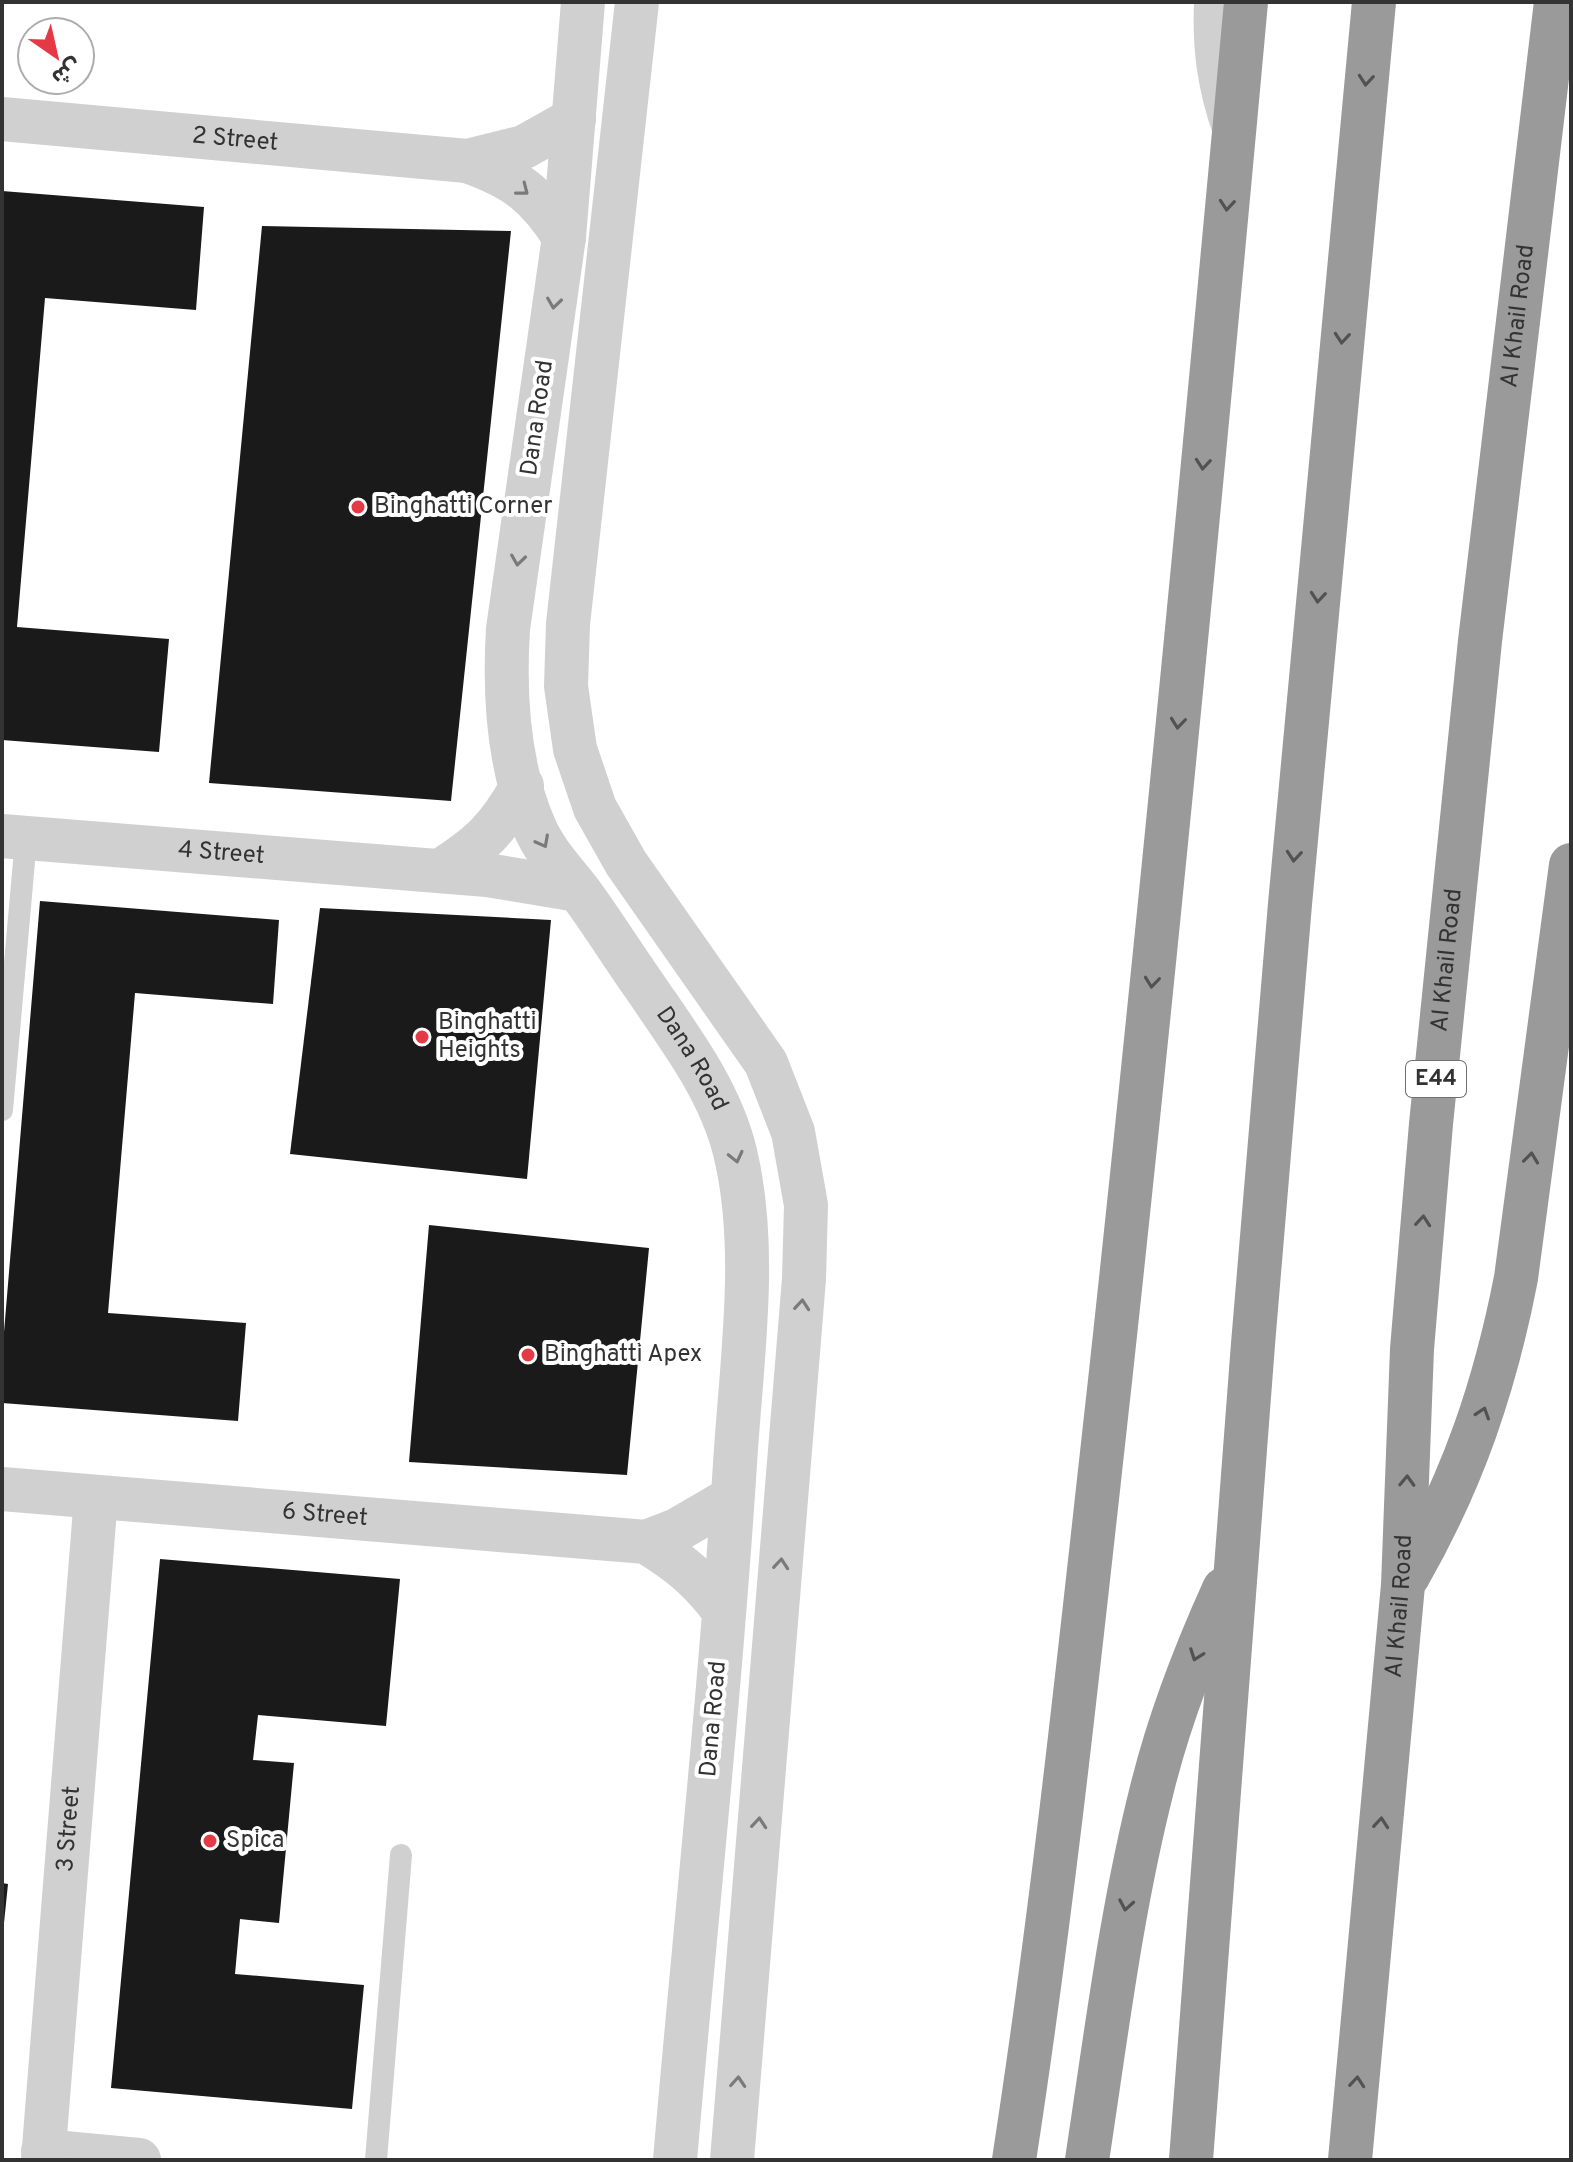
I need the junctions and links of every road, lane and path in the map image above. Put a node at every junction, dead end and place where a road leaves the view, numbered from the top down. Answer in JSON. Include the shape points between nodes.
{"nodes":[{"id":1,"x":583,"y":2,"type":"edge"},
{"id":2,"x":637,"y":2,"type":"edge"},
{"id":3,"x":1216,"y":2,"type":"edge"},
{"id":4,"x":1246,"y":2,"type":"edge"},
{"id":5,"x":1374,"y":2,"type":"edge"},
{"id":6,"x":1556,"y":2,"type":"edge"},
{"id":7,"x":2,"y":119,"type":"edge"},
{"id":8,"x":574,"y":119,"type":"junction"},
{"id":9,"x":1234,"y":128,"type":"junction"},
{"id":10,"x":467,"y":161,"type":"junction"},
{"id":11,"x":564,"y":237,"type":"junction"},
{"id":12,"x":522,"y":786,"type":"junction"},
{"id":13,"x":14,"y":837,"type":"edge"},
{"id":14,"x":1571,"y":865,"type":"edge"},
{"id":15,"x":440,"y":871,"type":"junction"},
{"id":16,"x":578,"y":890,"type":"junction"},
{"id":17,"x":2,"y":1110,"type":"edge"},
{"id":18,"x":2,"y":1489,"type":"edge"},
{"id":19,"x":96,"y":1497,"type":"junction"},
{"id":20,"x":732,"y":1498,"type":"junction"},
{"id":21,"x":646,"y":1542,"type":"junction"},
{"id":22,"x":1238,"y":1557,"type":"junction"},
{"id":23,"x":1403,"y":1585,"type":"junction"},
{"id":24,"x":723,"y":1610,"type":"junction"},
{"id":25,"x":401,"y":1855,"type":"dead end"},
{"id":26,"x":43,"y":2156,"type":"edge"},
{"id":27,"x":139,"y":2160,"type":"edge"},
{"id":28,"x":376,"y":2160,"type":"edge"},
{"id":29,"x":675,"y":2160,"type":"edge"},
{"id":30,"x":732,"y":2160,"type":"edge"},
{"id":31,"x":1014,"y":2160,"type":"edge"},
{"id":32,"x":1087,"y":2160,"type":"edge"},
{"id":33,"x":1191,"y":2160,"type":"edge"},
{"id":34,"x":1350,"y":2160,"type":"edge"}],
"edges":[{"from":1,"to":8,"type":"street","name":"Dana Road"},
{"from":30,"to":2,"type":"street","one_way":true,"via":[[806,1205],[793,1132],[766,1063],[626,863],[595,808],[575,749],[566,686],[570,608]]},
{"from":3,"to":9,"type":"street","via":[[1217,65]]},
{"from":4,"to":9,"type":"highway"},
{"from":5,"to":22,"type":"highway","one_way":true,"via":[[1288,920]]},
{"from":23,"to":6,"type":"highway","name":"Al Khail Road","number":"E44","one_way":true,"via":[[1412,1349],[1433,1109],[1480,641]]},
{"from":7,"to":10,"type":"street","name":"2 Street"},
{"from":8,"to":10,"type":"street","name":"2 Street","via":[[524,147]]},
{"from":8,"to":11,"type":"street","name":"Dana Road"},
{"from":9,"to":31,"type":"highway","one_way":true,"via":[[1120,1286],[1068,1759]]},
{"from":10,"to":11,"type":"street","name":"2 Street","one_way":true,"via":[[524,189],[547,210]]},
{"from":11,"to":12,"type":"street","name":"Dana Road","one_way":true,"via":[[508,629],[507,708]]},
{"from":12,"to":15,"type":"street","via":[[502,821],[474,850]]},
{"from":12,"to":16,"type":"street","name":"Dana Road","one_way":true,"via":[[552,859]]},
{"from":13,"to":15,"type":"street","name":"4 Street"},
{"from":13,"to":17,"type":"lane"},
{"from":23,"to":14,"type":"highway","one_way":true,"via":[[1475,1437],[1507,1325]]},
{"from":15,"to":16,"type":"street","name":"4 Street"},
{"from":16,"to":20,"type":"street","name":"Dana Road","one_way":true,"via":[[679,1036],[712,1091],[735,1150],[746,1212],[747,1276]]},
{"from":18,"to":19,"type":"street","name":"6 Street"},
{"from":19,"to":21,"type":"street","name":"6 Street"},
{"from":19,"to":26,"type":"street","name":"3 Street"},
{"from":20,"to":21,"type":"street","name":"6 Street"},
{"from":20,"to":24,"type":"street","name":"Dana Road"},
{"from":21,"to":24,"type":"street","name":"6 Street","via":[[676,1559]]},
{"from":22,"to":32,"type":"highway","one_way":true,"via":[[1186,1682],[1152,1785],[1119,1944]]},
{"from":22,"to":33,"type":"highway"},
{"from":34,"to":23,"type":"highway","name":"Al Khail Road","number":"E44","one_way":true},
{"from":24,"to":29,"type":"street","name":"Dana Road"},
{"from":25,"to":28,"type":"lane"},
{"from":26,"to":27,"type":"street"}]}
